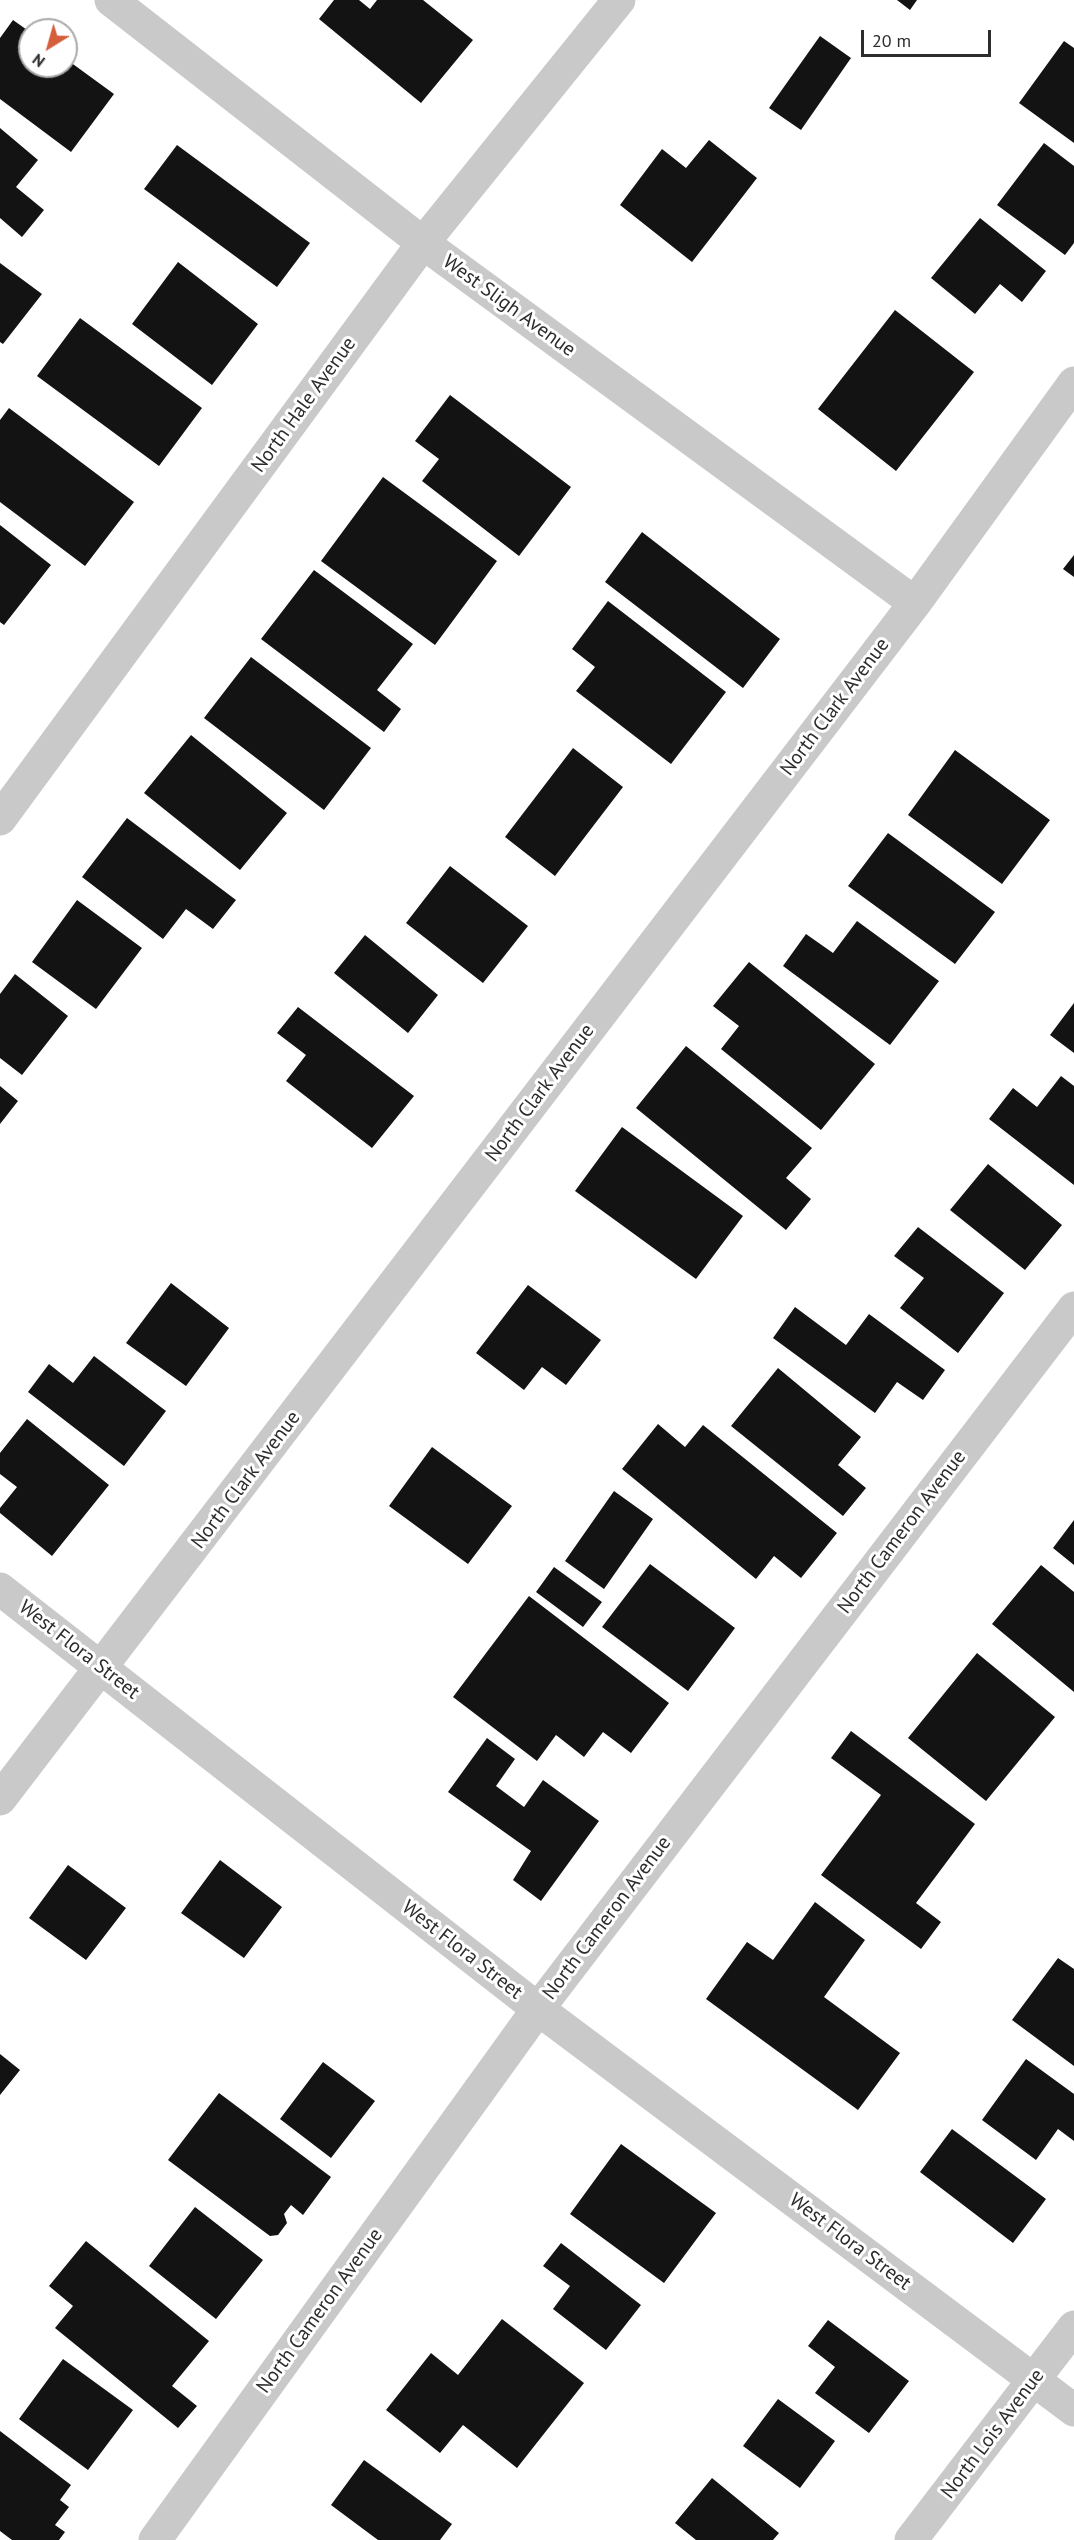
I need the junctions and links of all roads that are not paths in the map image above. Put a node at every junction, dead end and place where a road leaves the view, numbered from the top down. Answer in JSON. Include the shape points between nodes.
{"nodes":[{"id":1,"x":111,"y":0,"type":"edge"},
{"id":2,"x":619,"y":0,"type":"edge"},
{"id":3,"x":423,"y":243,"type":"junction"},
{"id":4,"x":1074,"y":382,"type":"edge"},
{"id":5,"x":915,"y":603,"type":"junction"},
{"id":6,"x":0,"y":819,"type":"edge"},
{"id":7,"x":1074,"y":1308,"type":"edge"},
{"id":8,"x":0,"y":1589,"type":"edge"},
{"id":9,"x":102,"y":1668,"type":"junction"},
{"id":10,"x":0,"y":1799,"type":"edge"},
{"id":11,"x":538,"y":2009,"type":"junction"},
{"id":12,"x":1074,"y":2327,"type":"edge"},
{"id":13,"x":1035,"y":2380,"type":"junction"},
{"id":14,"x":1074,"y":2410,"type":"edge"},
{"id":15,"x":154,"y":2540,"type":"edge"},
{"id":16,"x":912,"y":2540,"type":"edge"}],
"edges":[{"from":1,"to":3,"type":"street","name":"West Sligh Avenue"},
{"from":2,"to":3,"type":"street","name":"North Hale Avenue"},
{"from":3,"to":5,"type":"street","name":"West Sligh Avenue"},
{"from":3,"to":6,"type":"street","name":"North Hale Avenue"},
{"from":4,"to":5,"type":"street","name":"North Clark Avenue"},
{"from":5,"to":9,"type":"street","name":"North Clark Avenue"},
{"from":7,"to":11,"type":"street","name":"North Cameron Avenue"},
{"from":8,"to":9,"type":"street","name":"West Flora Street"},
{"from":9,"to":10,"type":"street","name":"North Clark Avenue"},
{"from":9,"to":11,"type":"street","name":"West Flora Street"},
{"from":11,"to":13,"type":"street","name":"West Flora Street"},
{"from":11,"to":15,"type":"street","name":"North Cameron Avenue"},
{"from":12,"to":13,"type":"street","name":"North Lois Avenue"},
{"from":13,"to":14,"type":"street","name":"West Flora Street"},
{"from":13,"to":16,"type":"street","name":"North Lois Avenue"}]}
